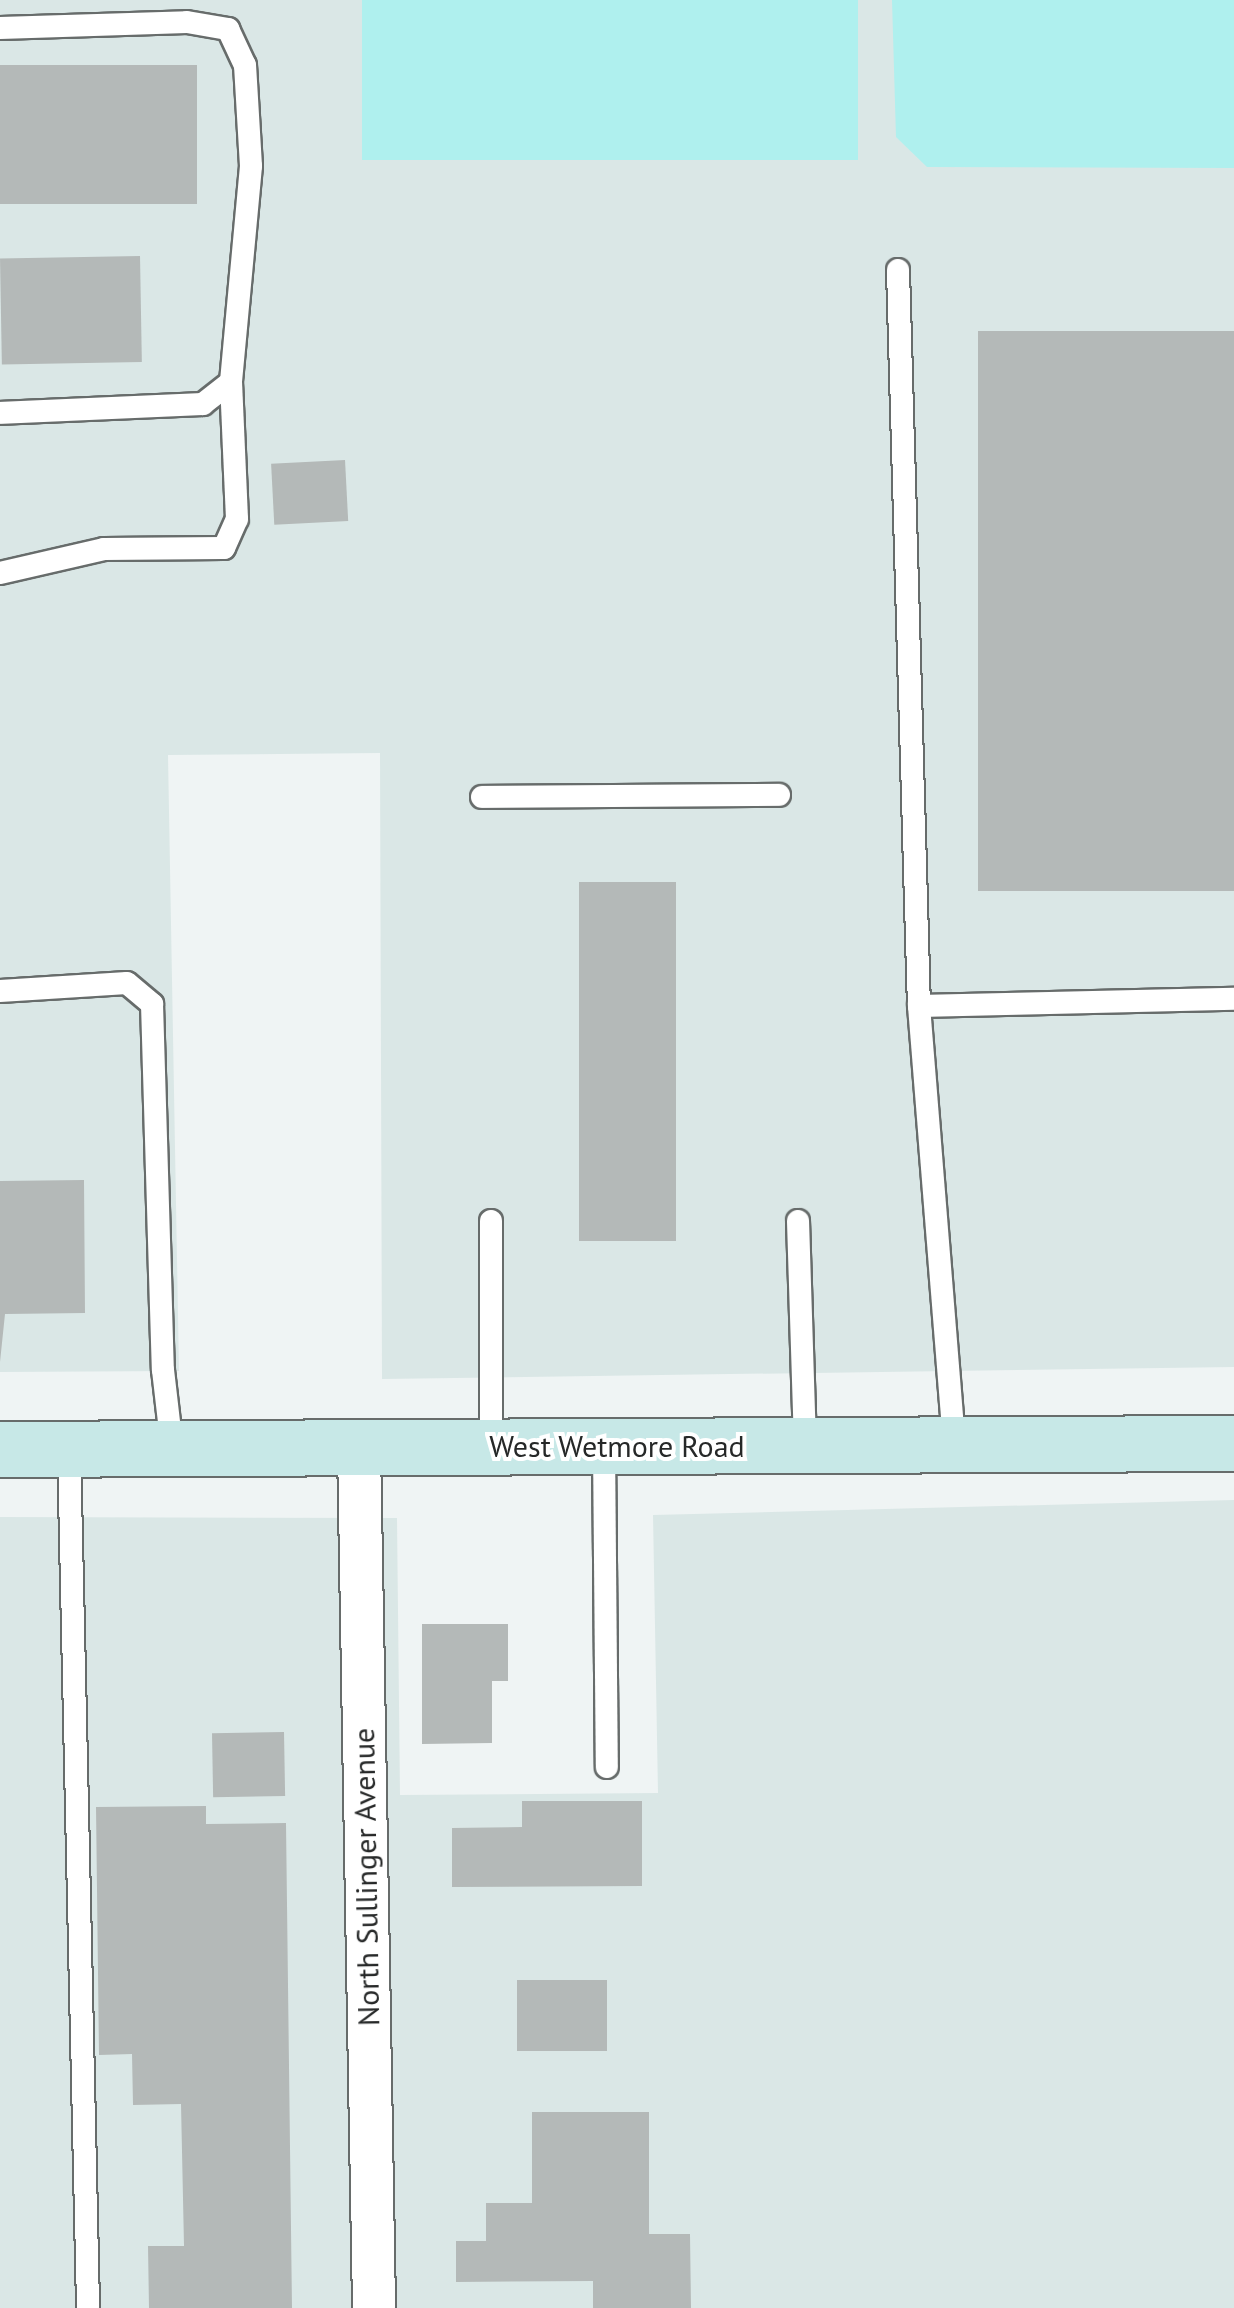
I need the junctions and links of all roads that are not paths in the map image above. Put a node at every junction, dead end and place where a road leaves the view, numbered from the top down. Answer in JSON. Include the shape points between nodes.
{"nodes":[{"id":1,"x":0,"y":28,"type":"edge"},
{"id":2,"x":898,"y":270,"type":"dead end"},
{"id":3,"x":231,"y":382,"type":"junction"},
{"id":4,"x":0,"y":414,"type":"edge"},
{"id":5,"x":0,"y":573,"type":"edge"},
{"id":6,"x":779,"y":795,"type":"dead end"},
{"id":7,"x":482,"y":798,"type":"dead end"},
{"id":8,"x":0,"y":991,"type":"edge"},
{"id":9,"x":1234,"y":999,"type":"edge"},
{"id":10,"x":919,"y":1006,"type":"junction"},
{"id":11,"x":491,"y":1220,"type":"dead end"},
{"id":12,"x":798,"y":1221,"type":"dead end"},
{"id":13,"x":1234,"y":1443,"type":"edge"},
{"id":14,"x":954,"y":1444,"type":"junction"},
{"id":15,"x":804,"y":1445,"type":"junction"},
{"id":16,"x":491,"y":1446,"type":"junction"},
{"id":17,"x":604,"y":1446,"type":"junction"},
{"id":18,"x":359,"y":1447,"type":"junction"},
{"id":19,"x":172,"y":1448,"type":"junction"},
{"id":20,"x":0,"y":1449,"type":"edge"},
{"id":21,"x":69,"y":1449,"type":"junction"},
{"id":22,"x":607,"y":1767,"type":"dead end"},
{"id":23,"x":88,"y":2308,"type":"edge"},
{"id":24,"x":374,"y":2308,"type":"edge"}],
"edges":[{"from":1,"to":3,"type":"lane","via":[[187,22],[228,29],[245,65],[252,166]]},
{"from":2,"to":10,"type":"lane"},
{"from":3,"to":4,"type":"lane","via":[[202,404]]},
{"from":3,"to":5,"type":"lane","via":[[237,520],[224,548],[104,550]]},
{"from":6,"to":7,"type":"lane"},
{"from":8,"to":19,"type":"lane","via":[[126,983],[152,1004],[163,1370]]},
{"from":9,"to":10,"type":"lane"},
{"from":10,"to":14,"type":"lane"},
{"from":11,"to":16,"type":"lane"},
{"from":12,"to":15,"type":"lane"},
{"from":13,"to":14,"type":"street","name":"West Wetmore Road"},
{"from":14,"to":15,"type":"street","name":"West Wetmore Road"},
{"from":15,"to":17,"type":"street","name":"West Wetmore Road"},
{"from":16,"to":17,"type":"street","name":"West Wetmore Road"},
{"from":16,"to":18,"type":"street","name":"West Wetmore Road"},
{"from":17,"to":22,"type":"lane"},
{"from":18,"to":19,"type":"street","name":"West Wetmore Road"},
{"from":18,"to":24,"type":"street","name":"North Sullinger Avenue"},
{"from":19,"to":21,"type":"street","name":"West Wetmore Road"},
{"from":20,"to":21,"type":"street","name":"West Wetmore Road"},
{"from":21,"to":23,"type":"lane"}]}
